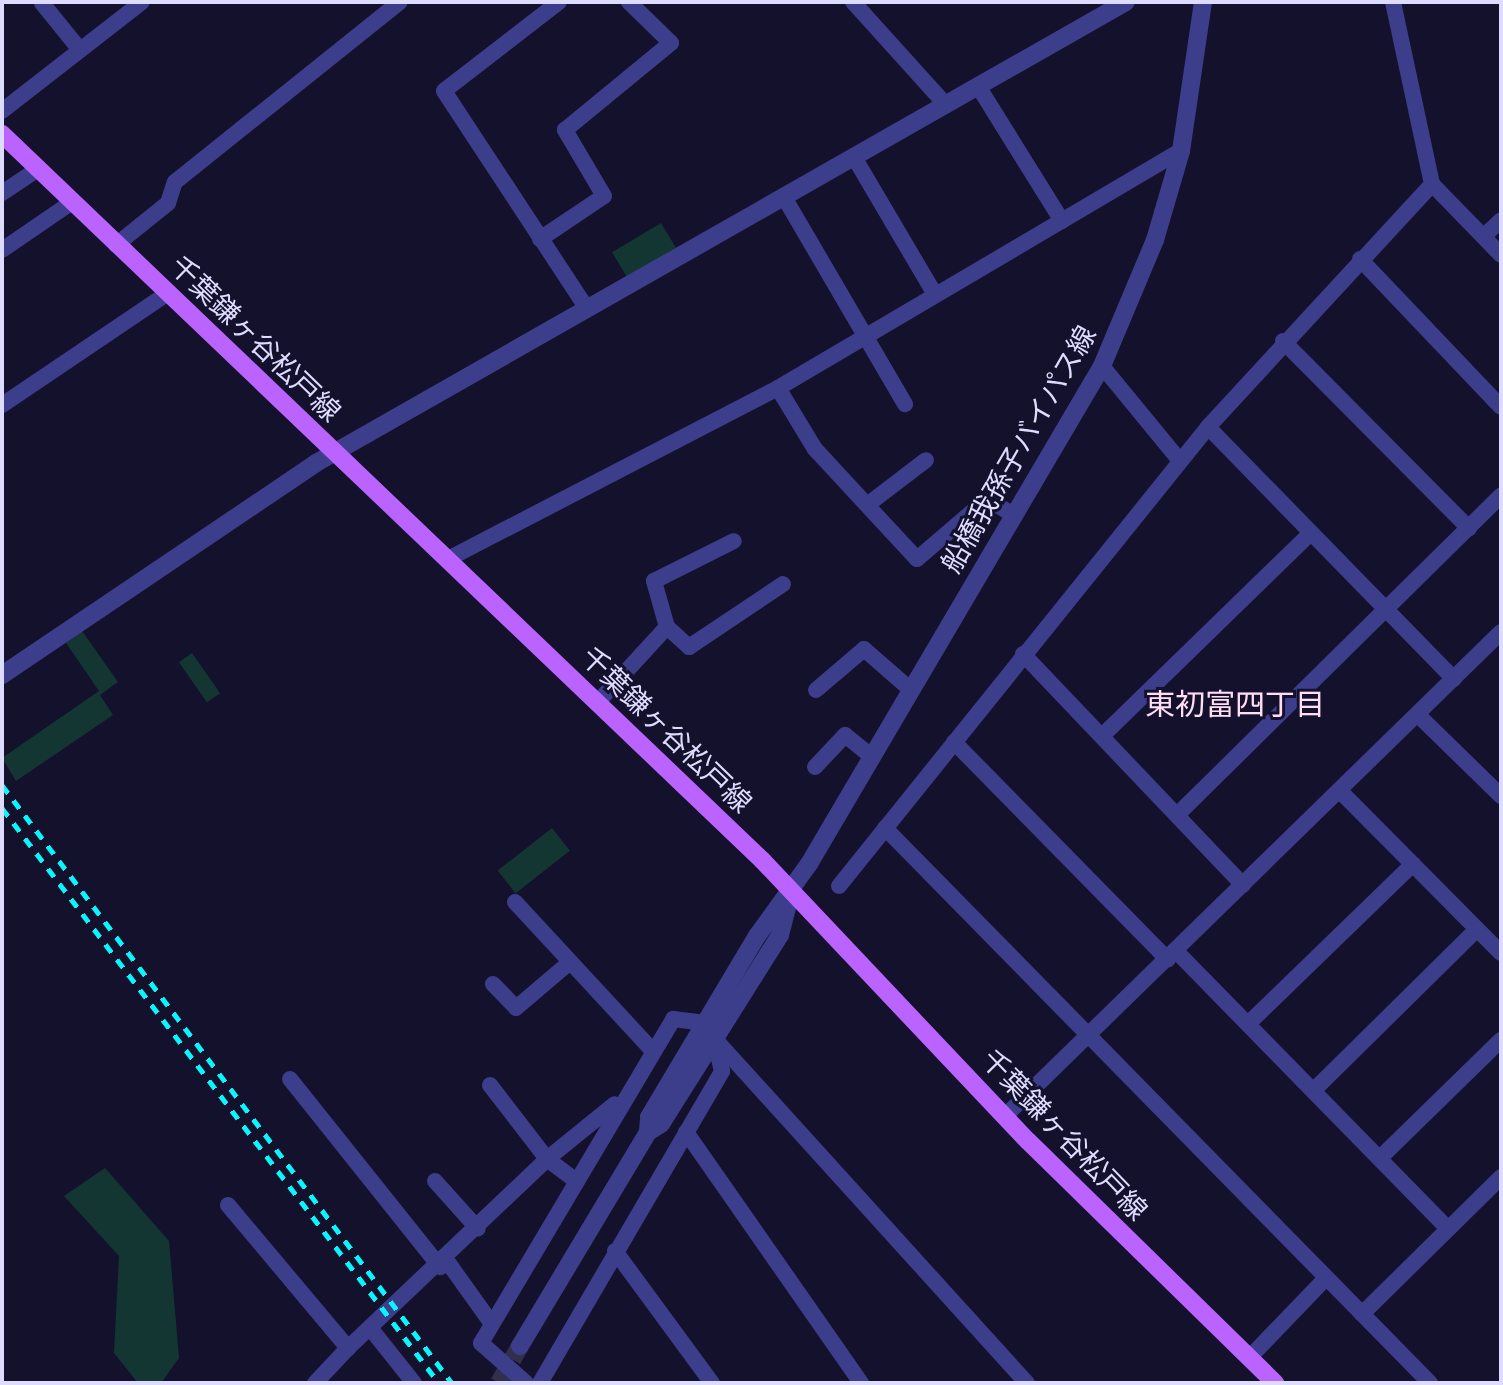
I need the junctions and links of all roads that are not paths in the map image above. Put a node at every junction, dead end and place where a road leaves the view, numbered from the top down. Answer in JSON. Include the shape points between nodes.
{"nodes":[{"id":1,"x":142,"y":2,"type":"edge"},
{"id":2,"x":400,"y":2,"type":"edge"},
{"id":3,"x":559,"y":2,"type":"edge"},
{"id":4,"x":629,"y":2,"type":"edge"},
{"id":5,"x":853,"y":2,"type":"edge"},
{"id":6,"x":1203,"y":2,"type":"edge"},
{"id":7,"x":1393,"y":2,"type":"edge"},
{"id":8,"x":42,"y":4,"type":"dead end"},
{"id":9,"x":1114,"y":4,"type":"edge"},
{"id":10,"x":80,"y":50,"type":"junction"},
{"id":11,"x":978,"y":86,"type":"junction"},
{"id":12,"x":946,"y":104,"type":"junction"},
{"id":13,"x":2,"y":111,"type":"edge"},
{"id":14,"x":2,"y":134,"type":"edge"},
{"id":15,"x":1181,"y":151,"type":"junction"},
{"id":16,"x":854,"y":157,"type":"junction"},
{"id":17,"x":38,"y":169,"type":"junction"},
{"id":18,"x":1432,"y":184,"type":"junction"},
{"id":19,"x":2,"y":193,"type":"edge"},
{"id":20,"x":784,"y":197,"type":"junction"},
{"id":21,"x":72,"y":202,"type":"junction"},
{"id":22,"x":1501,"y":220,"type":"edge"},
{"id":23,"x":1062,"y":221,"type":"junction"},
{"id":24,"x":1484,"y":236,"type":"junction"},
{"id":25,"x":540,"y":239,"type":"junction"},
{"id":26,"x":116,"y":245,"type":"junction"},
{"id":27,"x":2,"y":250,"type":"edge"},
{"id":28,"x":1501,"y":255,"type":"edge"},
{"id":29,"x":1360,"y":259,"type":"junction"},
{"id":30,"x":168,"y":293,"type":"junction"},
{"id":31,"x":934,"y":293,"type":"junction"},
{"id":32,"x":587,"y":309,"type":"junction"},
{"id":33,"x":866,"y":334,"type":"junction"},
{"id":34,"x":1283,"y":341,"type":"junction"},
{"id":35,"x":1102,"y":366,"type":"junction"},
{"id":36,"x":778,"y":388,"type":"junction"},
{"id":37,"x":905,"y":404,"type":"dead end"},
{"id":38,"x":2,"y":405,"type":"edge"},
{"id":39,"x":1501,"y":407,"type":"edge"},
{"id":40,"x":1208,"y":427,"type":"junction"},
{"id":41,"x":334,"y":455,"type":"junction"},
{"id":42,"x":926,"y":460,"type":"dead end"},
{"id":43,"x":1180,"y":461,"type":"junction"},
{"id":44,"x":1501,"y":496,"type":"edge"},
{"id":45,"x":867,"y":505,"type":"junction"},
{"id":46,"x":1014,"y":515,"type":"junction"},
{"id":47,"x":1469,"y":528,"type":"junction"},
{"id":48,"x":1311,"y":533,"type":"junction"},
{"id":49,"x":734,"y":541,"type":"dead end"},
{"id":50,"x":448,"y":559,"type":"junction"},
{"id":51,"x":783,"y":584,"type":"dead end"},
{"id":52,"x":1386,"y":610,"type":"junction"},
{"id":53,"x":667,"y":628,"type":"junction"},
{"id":54,"x":1501,"y":632,"type":"edge"},
{"id":55,"x":1023,"y":653,"type":"junction"},
{"id":56,"x":2,"y":676,"type":"edge"},
{"id":57,"x":1454,"y":679,"type":"junction"},
{"id":58,"x":816,"y":690,"type":"dead end"},
{"id":59,"x":911,"y":690,"type":"junction"},
{"id":60,"x":597,"y":703,"type":"junction"},
{"id":61,"x":1418,"y":715,"type":"junction"},
{"id":62,"x":1102,"y":736,"type":"junction"},
{"id":63,"x":954,"y":742,"type":"junction"},
{"id":64,"x":871,"y":756,"type":"junction"},
{"id":65,"x":815,"y":767,"type":"dead end"},
{"id":66,"x":1499,"y":789,"type":"edge"},
{"id":67,"x":1340,"y":791,"type":"junction"},
{"id":68,"x":1177,"y":815,"type":"junction"},
{"id":69,"x":885,"y":828,"type":"junction"},
{"id":70,"x":1413,"y":864,"type":"junction"},
{"id":71,"x":1243,"y":885,"type":"junction"},
{"id":72,"x":839,"y":886,"type":"dead end"},
{"id":73,"x":792,"y":890,"type":"junction"},
{"id":74,"x":515,"y":902,"type":"dead end"},
{"id":75,"x":1477,"y":929,"type":"junction"},
{"id":76,"x":1501,"y":953,"type":"edge"},
{"id":77,"x":1172,"y":955,"type":"junction"},
{"id":78,"x":570,"y":962,"type":"junction"},
{"id":79,"x":493,"y":984,"type":"dead end"},
{"id":80,"x":1250,"y":1022,"type":"junction"},
{"id":81,"x":710,"y":1031,"type":"junction"},
{"id":82,"x":1089,"y":1036,"type":"junction"},
{"id":83,"x":1501,"y":1040,"type":"edge"},
{"id":84,"x":653,"y":1051,"type":"junction"},
{"id":85,"x":290,"y":1079,"type":"dead end"},
{"id":86,"x":490,"y":1085,"type":"dead end"},
{"id":87,"x":1316,"y":1088,"type":"junction"},
{"id":88,"x":625,"y":1096,"type":"junction"},
{"id":89,"x":1004,"y":1117,"type":"junction"},
{"id":90,"x":686,"y":1132,"type":"junction"},
{"id":91,"x":1382,"y":1156,"type":"junction"},
{"id":92,"x":547,"y":1159,"type":"junction"},
{"id":93,"x":1501,"y":1177,"type":"edge"},
{"id":94,"x":435,"y":1181,"type":"dead end"},
{"id":95,"x":576,"y":1181,"type":"junction"},
{"id":96,"x":228,"y":1205,"type":"dead end"},
{"id":97,"x":478,"y":1229,"type":"junction"},
{"id":98,"x":1448,"y":1229,"type":"junction"},
{"id":99,"x":615,"y":1251,"type":"junction"},
{"id":100,"x":444,"y":1264,"type":"junction"},
{"id":101,"x":1326,"y":1278,"type":"junction"},
{"id":102,"x":1362,"y":1314,"type":"junction"},
{"id":103,"x":492,"y":1324,"type":"junction"},
{"id":104,"x":372,"y":1329,"type":"junction"},
{"id":105,"x":520,"y":1346,"type":"tunnel mouth"},
{"id":106,"x":348,"y":1348,"type":"junction"},
{"id":107,"x":1249,"y":1359,"type":"junction"},
{"id":108,"x":315,"y":1383,"type":"edge"},
{"id":109,"x":414,"y":1383,"type":"edge"},
{"id":110,"x":526,"y":1383,"type":"edge"},
{"id":111,"x":540,"y":1383,"type":"edge"},
{"id":112,"x":712,"y":1383,"type":"edge"},
{"id":113,"x":861,"y":1383,"type":"edge"},
{"id":114,"x":1027,"y":1383,"type":"edge"},
{"id":115,"x":1275,"y":1383,"type":"edge"},
{"id":116,"x":1430,"y":1383,"type":"edge"}],
"edges":[{"from":1,"to":10,"type":"street"},
{"from":2,"to":26,"type":"street","via":[[175,182],[167,203]]},
{"from":3,"to":25,"type":"street","via":[[443,92]]},
{"from":4,"to":25,"type":"street","via":[[671,43],[565,130],[604,196]]},
{"from":5,"to":12,"type":"street"},
{"from":6,"to":15,"type":"street","name":"船橋我孫子バイパス線"},
{"from":7,"to":18,"type":"street"},
{"from":8,"to":10,"type":"street"},
{"from":9,"to":11,"type":"street"},
{"from":10,"to":13,"type":"street"},
{"from":11,"to":12,"type":"street"},
{"from":11,"to":23,"type":"street"},
{"from":12,"to":16,"type":"street"},
{"from":14,"to":17,"type":"main road","name":"千葉鎌ヶ谷松戸線"},
{"from":15,"to":23,"type":"street"},
{"from":15,"to":35,"type":"street","name":"船橋我孫子バイパス線","via":[[1155,240]]},
{"from":16,"to":20,"type":"street"},
{"from":16,"to":31,"type":"street"},
{"from":17,"to":19,"type":"street"},
{"from":17,"to":21,"type":"main road","name":"千葉鎌ヶ谷松戸線"},
{"from":18,"to":24,"type":"street"},
{"from":18,"to":29,"type":"street"},
{"from":20,"to":32,"type":"street"},
{"from":20,"to":33,"type":"street"},
{"from":21,"to":26,"type":"main road","name":"千葉鎌ヶ谷松戸線"},
{"from":21,"to":27,"type":"street"},
{"from":22,"to":24,"type":"street"},
{"from":23,"to":31,"type":"street"},
{"from":24,"to":28,"type":"street"},
{"from":25,"to":32,"type":"street"},
{"from":26,"to":30,"type":"main road","name":"千葉鎌ヶ谷松戸線"},
{"from":29,"to":34,"type":"street"},
{"from":29,"to":39,"type":"street"},
{"from":30,"to":38,"type":"street"},
{"from":30,"to":41,"type":"main road","name":"千葉鎌ヶ谷松戸線"},
{"from":31,"to":33,"type":"street"},
{"from":32,"to":41,"type":"street"},
{"from":33,"to":36,"type":"street"},
{"from":33,"to":37,"type":"street"},
{"from":34,"to":40,"type":"street"},
{"from":34,"to":47,"type":"street"},
{"from":35,"to":43,"type":"street"},
{"from":35,"to":46,"type":"street","name":"船橋我孫子バイパス線"},
{"from":36,"to":45,"type":"street","via":[[815,449]]},
{"from":36,"to":50,"type":"street"},
{"from":40,"to":43,"type":"street"},
{"from":40,"to":48,"type":"street"},
{"from":41,"to":50,"type":"main road","name":"千葉鎌ヶ谷松戸線"},
{"from":41,"to":56,"type":"street"},
{"from":42,"to":45,"type":"street"},
{"from":43,"to":55,"type":"street"},
{"from":44,"to":47,"type":"street"},
{"from":45,"to":46,"type":"street","via":[[917,559],[987,499]]},
{"from":46,"to":59,"type":"street","name":"船橋我孫子バイパス線"},
{"from":47,"to":52,"type":"street"},
{"from":48,"to":52,"type":"street"},
{"from":48,"to":62,"type":"street"},
{"from":49,"to":53,"type":"street","via":[[654,581]]},
{"from":50,"to":60,"type":"main road","name":"千葉鎌ヶ谷松戸線"},
{"from":51,"to":53,"type":"street","via":[[689,647]]},
{"from":52,"to":57,"type":"street"},
{"from":52,"to":68,"type":"street"},
{"from":53,"to":60,"type":"street"},
{"from":54,"to":57,"type":"street"},
{"from":55,"to":62,"type":"street"},
{"from":55,"to":63,"type":"street"},
{"from":57,"to":61,"type":"street"},
{"from":58,"to":59,"type":"street","via":[[864,649]]},
{"from":59,"to":64,"type":"street","name":"船橋我孫子バイパス線"},
{"from":60,"to":73,"type":"main road","name":"千葉鎌ヶ谷松戸線"},
{"from":61,"to":66,"type":"street"},
{"from":61,"to":67,"type":"street"},
{"from":62,"to":68,"type":"street"},
{"from":63,"to":69,"type":"street"},
{"from":63,"to":77,"type":"street"},
{"from":64,"to":65,"type":"street","via":[[845,735]]},
{"from":64,"to":73,"type":"street","name":"船橋我孫子バイパス線"},
{"from":67,"to":70,"type":"street"},
{"from":67,"to":71,"type":"street"},
{"from":68,"to":71,"type":"street"},
{"from":69,"to":72,"type":"street"},
{"from":69,"to":82,"type":"street"},
{"from":70,"to":75,"type":"street"},
{"from":70,"to":80,"type":"street"},
{"from":71,"to":77,"type":"street"},
{"from":73,"to":81,"type":"street","name":"船橋我孫子バイパス線"},
{"from":73,"to":89,"type":"main road","name":"千葉鎌ヶ谷松戸線"},
{"from":74,"to":78,"type":"street"},
{"from":75,"to":76,"type":"street"},
{"from":75,"to":87,"type":"street"},
{"from":77,"to":80,"type":"street"},
{"from":77,"to":82,"type":"street"},
{"from":78,"to":79,"type":"street","via":[[516,1008]]},
{"from":78,"to":84,"type":"street"},
{"from":80,"to":87,"type":"street"},
{"from":81,"to":84,"type":"street","via":[[673,1019]]},
{"from":81,"to":90,"type":"street","via":[[722,1071]]},
{"from":81,"to":105,"type":"street","name":"船橋我孫子バイパス線","via":[[649,1117],[648,1132]]},
{"from":81,"to":114,"type":"street"},
{"from":82,"to":89,"type":"street"},
{"from":82,"to":101,"type":"street"},
{"from":83,"to":91,"type":"street"},
{"from":84,"to":88,"type":"street"},
{"from":85,"to":100,"type":"street"},
{"from":86,"to":92,"type":"street"},
{"from":87,"to":91,"type":"street"},
{"from":88,"to":92,"type":"street"},
{"from":88,"to":95,"type":"street"},
{"from":89,"to":107,"type":"main road","name":"千葉鎌ヶ谷松戸線"},
{"from":90,"to":99,"type":"street"},
{"from":90,"to":113,"type":"street"},
{"from":91,"to":98,"type":"street"},
{"from":92,"to":95,"type":"street"},
{"from":92,"to":97,"type":"street"},
{"from":93,"to":98,"type":"street"},
{"from":94,"to":97,"type":"street"},
{"from":95,"to":103,"type":"street"},
{"from":96,"to":106,"type":"street"},
{"from":97,"to":100,"type":"street"},
{"from":98,"to":102,"type":"street"},
{"from":99,"to":111,"type":"street"},
{"from":99,"to":112,"type":"street"},
{"from":100,"to":103,"type":"street"},
{"from":100,"to":104,"type":"street"},
{"from":101,"to":102,"type":"street"},
{"from":101,"to":107,"type":"street"},
{"from":102,"to":116,"type":"street"},
{"from":103,"to":110,"type":"street","via":[[481,1343]]},
{"from":104,"to":106,"type":"street"},
{"from":104,"to":109,"type":"street"},
{"from":106,"to":108,"type":"street"},
{"from":107,"to":115,"type":"main road","name":"千葉鎌ヶ谷松戸線"}]}
